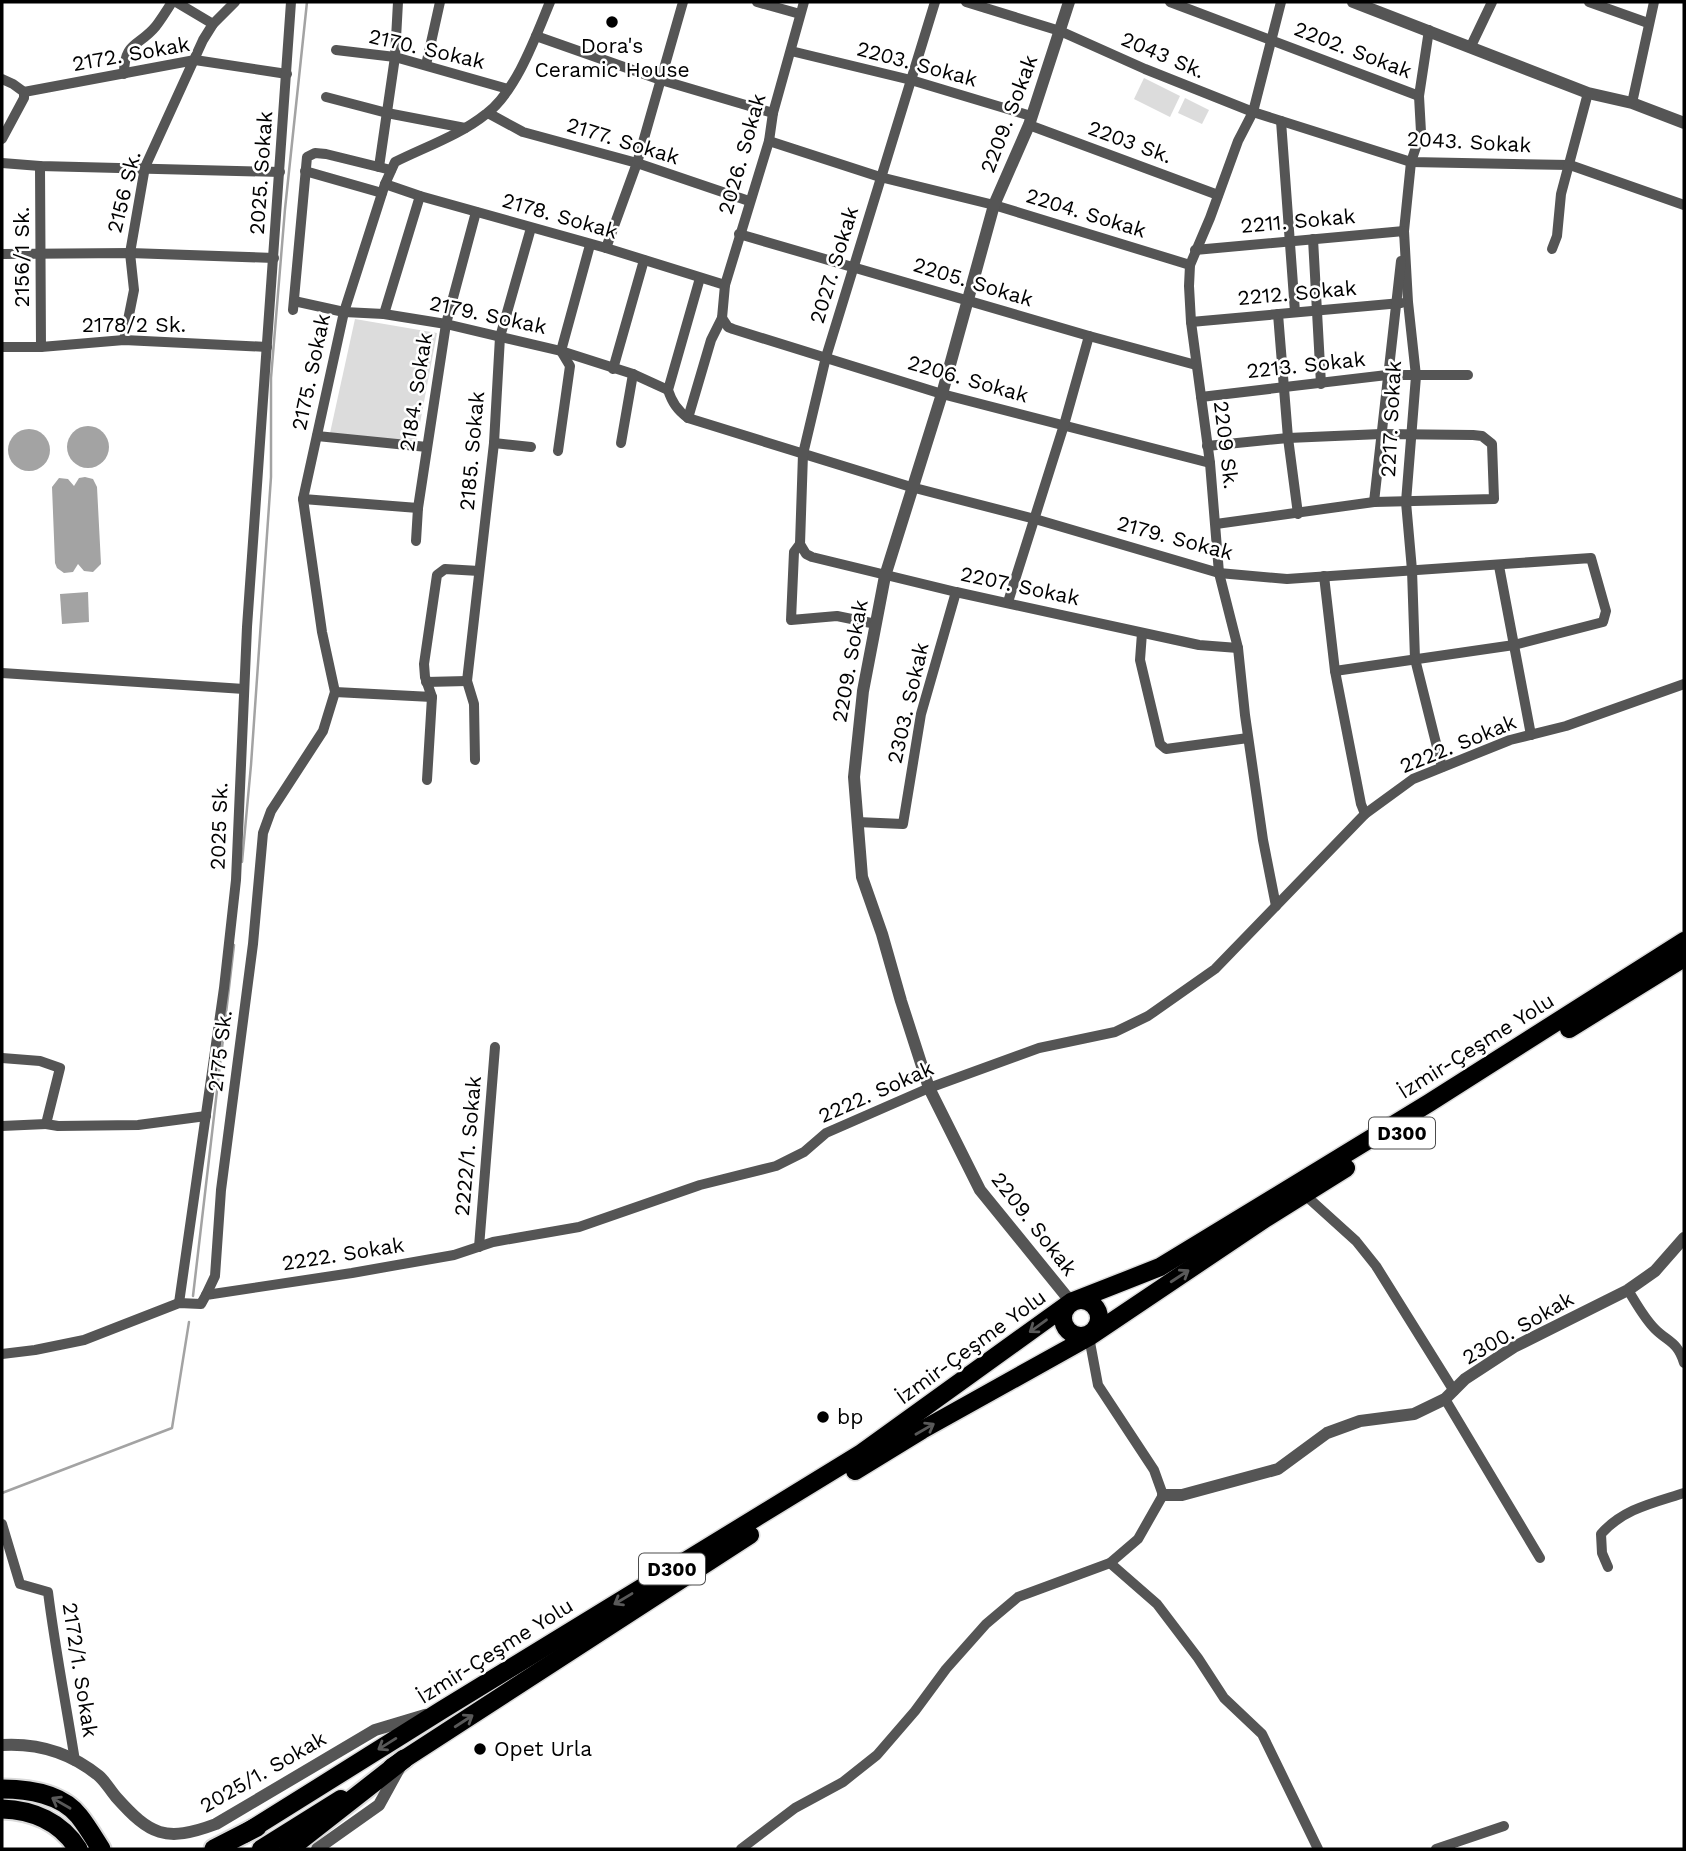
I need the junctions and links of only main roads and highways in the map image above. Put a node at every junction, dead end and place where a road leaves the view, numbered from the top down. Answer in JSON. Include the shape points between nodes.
{"nodes":[{"id":1,"x":1684,"y":941,"type":"edge"},
{"id":2,"x":1684,"y":958,"type":"edge"},
{"id":3,"x":1071,"y":1302,"type":"junction"},
{"id":4,"x":1089,"y":1337,"type":"junction"},
{"id":5,"x":404,"y":1759,"type":"junction"},
{"id":6,"x":2,"y":1788,"type":"edge"},
{"id":7,"x":2,"y":1809,"type":"edge"},
{"id":8,"x":257,"y":1827,"type":"junction"},
{"id":9,"x":78,"y":1849,"type":"edge"},
{"id":10,"x":101,"y":1849,"type":"edge"},
{"id":11,"x":214,"y":1849,"type":"edge"},
{"id":12,"x":221,"y":1849,"type":"edge"},
{"id":13,"x":261,"y":1849,"type":"edge"},
{"id":14,"x":289,"y":1849,"type":"edge"}],
"edges":[{"from":1,"to":3,"type":"highway","name":"İzmir-Çeşme Yolu","number":"D300","via":[[1160,1267]]},
{"from":4,"to":2,"type":"highway","name":"İzmir-Çeşme Yolu","number":"D300","one_way":true,"via":[[1304,1194]]},
{"from":3,"to":4,"type":"highway","via":[[1063,1314],[1065,1326],[1073,1335]]},
{"from":3,"to":4,"type":"highway","via":[[1086,1300],[1096,1306],[1098,1324]]},
{"from":3,"to":8,"type":"highway","name":"İzmir-Çeşme Yolu","number":"D300","one_way":true,"via":[[860,1454]]},
{"from":5,"to":4,"type":"highway","name":"İzmir-Çeşme Yolu","number":"D300","one_way":true,"via":[[755,1532],[922,1430]]},
{"from":5,"to":13,"type":"highway","name":"İzmir-Çeşme Yolu","number":"D300"},
{"from":5,"to":14,"type":"highway"},
{"from":10,"to":6,"type":"highway","one_way":true,"via":[[78,1813],[27,1789]]},
{"from":7,"to":9,"type":"highway","via":[[33,1812],[55,1823]]},
{"from":8,"to":11,"type":"highway"},
{"from":8,"to":12,"type":"highway","name":"İzmir-Çeşme Yolu","number":"D300"}]}
